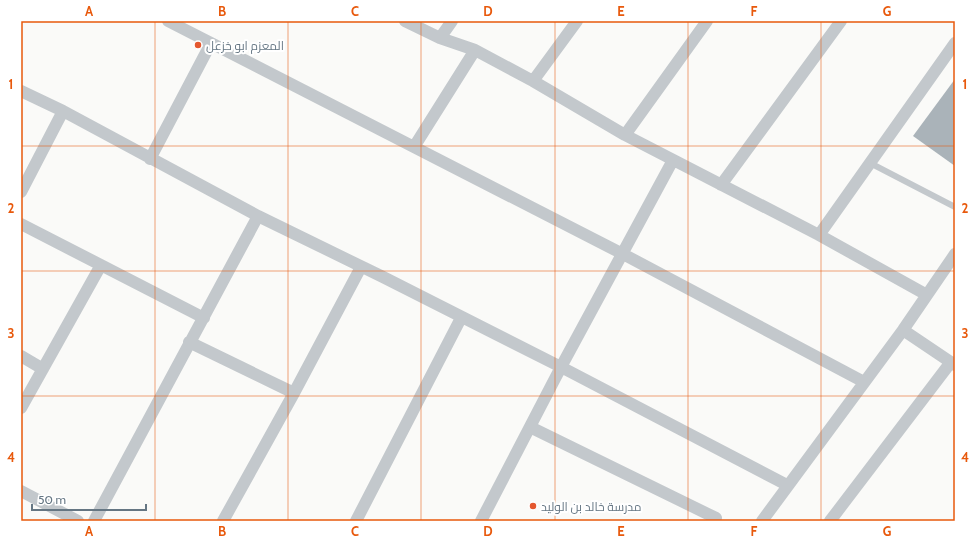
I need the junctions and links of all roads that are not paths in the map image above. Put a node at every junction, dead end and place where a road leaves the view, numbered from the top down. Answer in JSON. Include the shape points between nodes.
{"nodes":[{"id":1,"x":168,"y":21,"type":"edge"},
{"id":2,"x":405,"y":21,"type":"edge"},
{"id":3,"x":452,"y":21,"type":"edge"},
{"id":4,"x":577,"y":21,"type":"edge"},
{"id":5,"x":707,"y":21,"type":"edge"},
{"id":6,"x":841,"y":21,"type":"edge"},
{"id":7,"x":440,"y":38,"type":"junction"},
{"id":8,"x":211,"y":43,"type":"junction"},
{"id":9,"x":953,"y":49,"type":"edge"},
{"id":10,"x":475,"y":50,"type":"junction"},
{"id":11,"x":533,"y":81,"type":"junction"},
{"id":12,"x":21,"y":91,"type":"edge"},
{"id":13,"x":63,"y":111,"type":"junction"},
{"id":14,"x":625,"y":135,"type":"junction"},
{"id":15,"x":414,"y":147,"type":"junction"},
{"id":16,"x":150,"y":159,"type":"junction"},
{"id":17,"x":673,"y":160,"type":"junction"},
{"id":18,"x":870,"y":163,"type":"junction"},
{"id":19,"x":721,"y":185,"type":"junction"},
{"id":20,"x":21,"y":192,"type":"edge"},
{"id":21,"x":955,"y":206,"type":"edge"},
{"id":22,"x":258,"y":216,"type":"junction"},
{"id":23,"x":21,"y":224,"type":"edge"},
{"id":24,"x":819,"y":235,"type":"junction"},
{"id":25,"x":621,"y":254,"type":"junction"},
{"id":26,"x":955,"y":254,"type":"edge"},
{"id":27,"x":102,"y":265,"type":"junction"},
{"id":28,"x":361,"y":266,"type":"junction"},
{"id":29,"x":927,"y":295,"type":"junction"},
{"id":30,"x":204,"y":318,"type":"junction"},
{"id":31,"x":461,"y":318,"type":"junction"},
{"id":32,"x":903,"y":330,"type":"junction"},
{"id":33,"x":189,"y":342,"type":"junction"},
{"id":34,"x":21,"y":356,"type":"edge"},
{"id":35,"x":953,"y":363,"type":"edge"},
{"id":36,"x":561,"y":367,"type":"junction"},
{"id":37,"x":43,"y":368,"type":"junction"},
{"id":38,"x":864,"y":382,"type":"junction"},
{"id":39,"x":294,"y":393,"type":"junction"},
{"id":40,"x":21,"y":408,"type":"edge"},
{"id":41,"x":530,"y":427,"type":"junction"},
{"id":42,"x":787,"y":485,"type":"junction"},
{"id":43,"x":21,"y":491,"type":"edge"},
{"id":44,"x":716,"y":518,"type":"dead end"},
{"id":45,"x":78,"y":521,"type":"edge"},
{"id":46,"x":94,"y":521,"type":"edge"},
{"id":47,"x":223,"y":521,"type":"edge"},
{"id":48,"x":356,"y":521,"type":"edge"},
{"id":49,"x":481,"y":521,"type":"edge"},
{"id":50,"x":762,"y":521,"type":"edge"},
{"id":51,"x":830,"y":521,"type":"edge"}],
"edges":[{"from":1,"to":8,"type":"street"},
{"from":2,"to":7,"type":"street"},
{"from":3,"to":7,"type":"street"},
{"from":4,"to":11,"type":"street"},
{"from":5,"to":14,"type":"street"},
{"from":6,"to":19,"type":"street"},
{"from":7,"to":10,"type":"street"},
{"from":8,"to":15,"type":"street"},
{"from":8,"to":16,"type":"street"},
{"from":9,"to":18,"type":"street"},
{"from":10,"to":11,"type":"street"},
{"from":10,"to":15,"type":"street"},
{"from":11,"to":14,"type":"street"},
{"from":12,"to":13,"type":"street"},
{"from":13,"to":16,"type":"street"},
{"from":13,"to":20,"type":"street"},
{"from":14,"to":17,"type":"street"},
{"from":15,"to":25,"type":"street"},
{"from":16,"to":22,"type":"street"},
{"from":17,"to":19,"type":"street"},
{"from":17,"to":25,"type":"street"},
{"from":18,"to":21,"type":"lane"},
{"from":18,"to":24,"type":"street"},
{"from":19,"to":24,"type":"street"},
{"from":22,"to":28,"type":"street"},
{"from":22,"to":30,"type":"street"},
{"from":23,"to":27,"type":"street"},
{"from":24,"to":29,"type":"street"},
{"from":25,"to":36,"type":"street"},
{"from":25,"to":38,"type":"street"},
{"from":26,"to":29,"type":"street"},
{"from":27,"to":30,"type":"street"},
{"from":27,"to":37,"type":"street"},
{"from":28,"to":31,"type":"street"},
{"from":28,"to":39,"type":"street"},
{"from":29,"to":32,"type":"street"},
{"from":30,"to":33,"type":"street"},
{"from":31,"to":36,"type":"street"},
{"from":31,"to":48,"type":"street"},
{"from":32,"to":35,"type":"street"},
{"from":32,"to":38,"type":"street"},
{"from":33,"to":39,"type":"street"},
{"from":33,"to":46,"type":"street"},
{"from":34,"to":37,"type":"street"},
{"from":35,"to":51,"type":"street"},
{"from":36,"to":41,"type":"street"},
{"from":36,"to":42,"type":"street"},
{"from":37,"to":40,"type":"street"},
{"from":38,"to":42,"type":"street"},
{"from":39,"to":47,"type":"street"},
{"from":41,"to":44,"type":"street"},
{"from":41,"to":49,"type":"street"},
{"from":42,"to":50,"type":"street"},
{"from":43,"to":45,"type":"street"}]}
